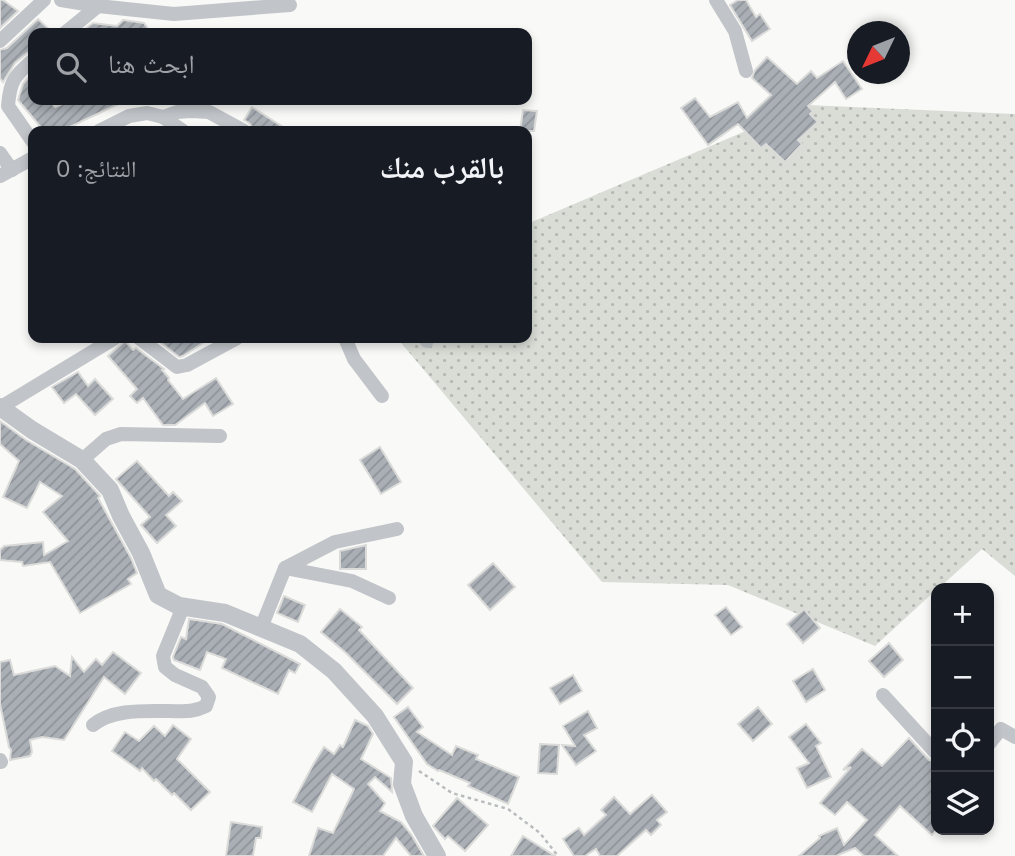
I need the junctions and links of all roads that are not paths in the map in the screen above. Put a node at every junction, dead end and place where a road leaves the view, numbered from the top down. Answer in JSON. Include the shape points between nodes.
{"nodes":[{"id":1,"x":44,"y":0,"type":"edge"},
{"id":2,"x":61,"y":0,"type":"edge"},
{"id":3,"x":716,"y":0,"type":"edge"},
{"id":4,"x":252,"y":4,"type":"edge"},
{"id":5,"x":290,"y":5,"type":"dead end"},
{"id":6,"x":98,"y":6,"type":"junction"},
{"id":7,"x":71,"y":28,"type":"edge"},
{"id":8,"x":0,"y":41,"type":"edge"},
{"id":9,"x":28,"y":64,"type":"edge"},
{"id":10,"x":746,"y":71,"type":"dead end"},
{"id":11,"x":163,"y":117,"type":"junction"},
{"id":12,"x":112,"y":126,"type":"edge"},
{"id":13,"x":176,"y":126,"type":"edge"},
{"id":14,"x":235,"y":126,"type":"edge"},
{"id":15,"x":28,"y":135,"type":"edge"},
{"id":16,"x":0,"y":153,"type":"edge"},
{"id":17,"x":28,"y":161,"type":"edge"},
{"id":18,"x":6,"y":173,"type":"edge"},
{"id":19,"x":107,"y":343,"type":"edge"},
{"id":20,"x":146,"y":343,"type":"edge"},
{"id":21,"x":228,"y":343,"type":"edge"},
{"id":22,"x":347,"y":343,"type":"edge"},
{"id":23,"x":382,"y":396,"type":"dead end"},
{"id":24,"x":1,"y":407,"type":"edge"},
{"id":25,"x":220,"y":436,"type":"dead end"},
{"id":26,"x":82,"y":460,"type":"junction"},
{"id":27,"x":397,"y":529,"type":"dead end"},
{"id":28,"x":285,"y":568,"type":"junction"},
{"id":29,"x":388,"y":598,"type":"dead end"},
{"id":30,"x":183,"y":607,"type":"junction"},
{"id":31,"x":261,"y":628,"type":"junction"},
{"id":32,"x":883,"y":695,"type":"dead end"},
{"id":33,"x":93,"y":725,"type":"dead end"},
{"id":34,"x":1015,"y":737,"type":"edge"},
{"id":35,"x":994,"y":738,"type":"edge"},
{"id":36,"x":931,"y":748,"type":"edge"},
{"id":37,"x":437,"y":856,"type":"edge"}],
"edges":[{"from":1,"to":8,"type":"street"},
{"from":2,"to":6,"type":"street"},
{"from":3,"to":10,"type":"street","via":[[736,31]]},
{"from":4,"to":5,"type":"street"},
{"from":4,"to":6,"type":"street","via":[[174,14]]},
{"from":6,"to":7,"type":"street"},
{"from":9,"to":15,"type":"street","via":[[9,88],[8,106]]},
{"from":11,"to":12,"type":"street","via":[[147,113]]},
{"from":11,"to":13,"type":"street"},
{"from":11,"to":14,"type":"street","via":[[209,112]]},
{"from":16,"to":18,"type":"street"},
{"from":17,"to":18,"type":"street"},
{"from":19,"to":24,"type":"street"},
{"from":20,"to":21,"type":"street","via":[[177,367]]},
{"from":22,"to":23,"type":"street"},
{"from":24,"to":26,"type":"street"},
{"from":25,"to":26,"type":"street","via":[[121,435],[106,439]]},
{"from":26,"to":30,"type":"street","via":[[110,490],[158,595]]},
{"from":27,"to":28,"type":"street","via":[[335,542]]},
{"from":28,"to":29,"type":"street","via":[[352,581]]},
{"from":28,"to":31,"type":"street"},
{"from":30,"to":31,"type":"street","via":[[225,613]]},
{"from":30,"to":33,"type":"street","via":[[163,656],[165,667],[202,687],[209,697],[206,706],[195,711],[126,712],[103,717]]},
{"from":31,"to":37,"type":"street","via":[[300,644],[334,671],[375,716],[404,762],[402,784]]},
{"from":32,"to":36,"type":"street"},
{"from":34,"to":35,"type":"street","via":[[1001,729]]}]}
